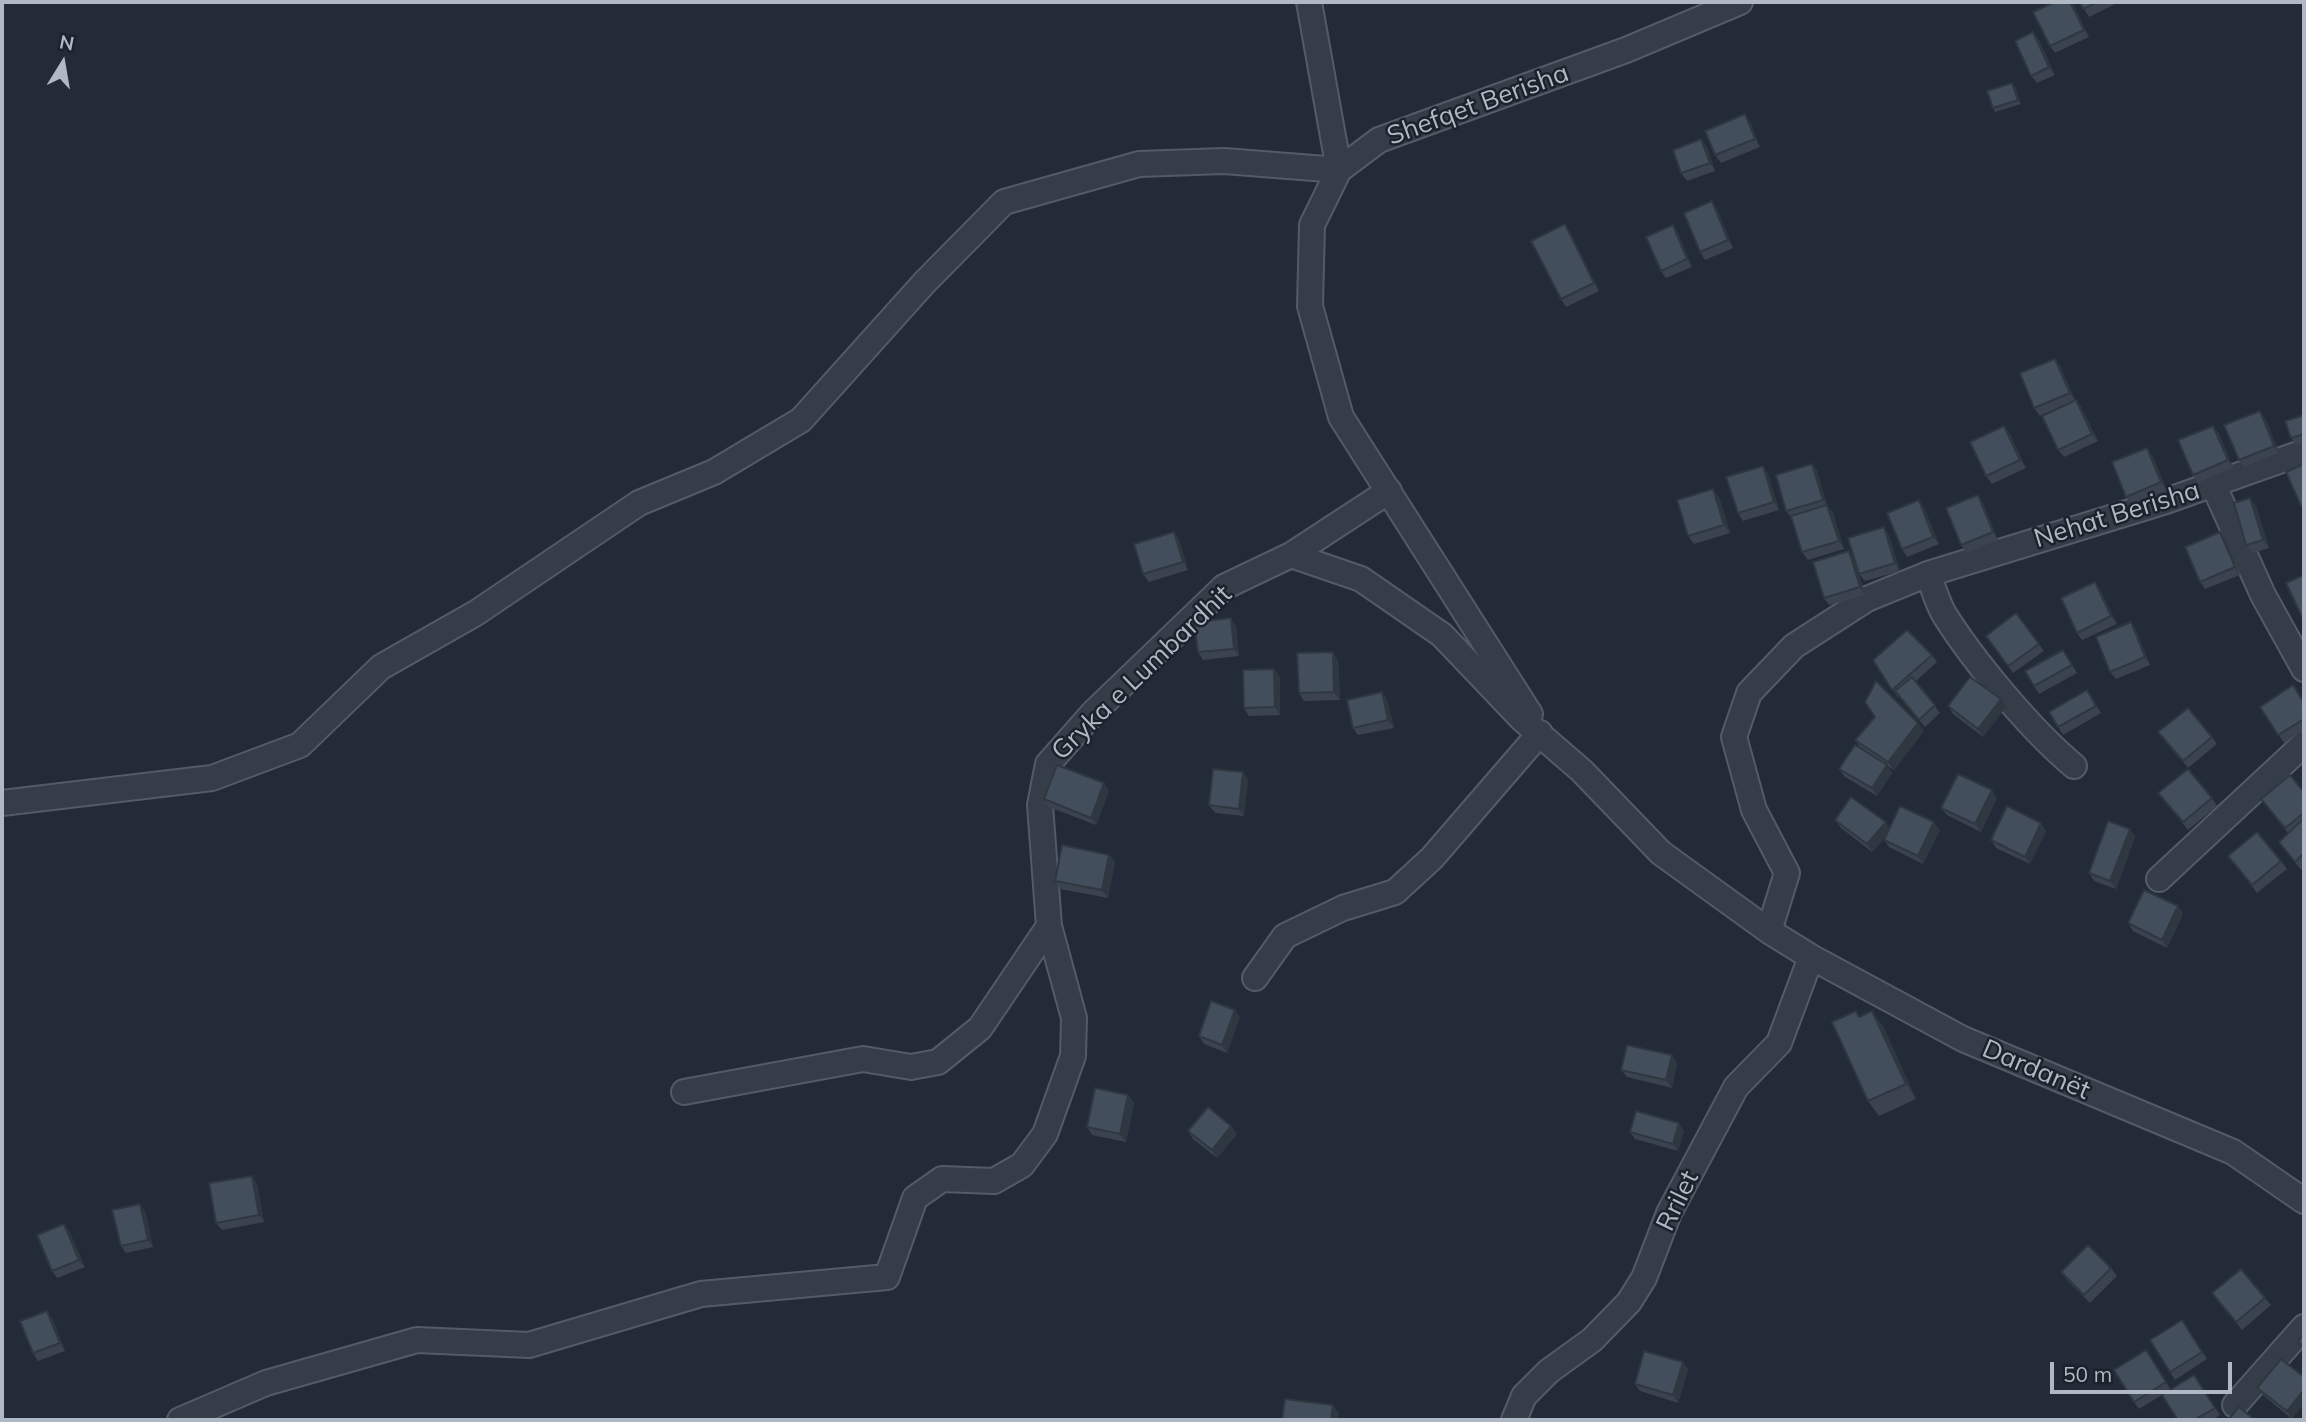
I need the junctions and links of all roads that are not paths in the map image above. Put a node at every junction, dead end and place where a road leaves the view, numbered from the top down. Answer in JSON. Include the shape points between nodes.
{"nodes":[{"id":1,"x":1309,"y":2,"type":"edge"},
{"id":2,"x":1740,"y":2,"type":"edge"},
{"id":3,"x":1339,"y":170,"type":"junction"},
{"id":4,"x":2304,"y":452,"type":"edge"},
{"id":5,"x":2213,"y":484,"type":"junction"},
{"id":6,"x":1389,"y":491,"type":"junction"},
{"id":7,"x":1291,"y":555,"type":"junction"},
{"id":8,"x":1928,"y":574,"type":"junction"},
{"id":9,"x":2304,"y":669,"type":"edge"},
{"id":10,"x":1539,"y":733,"type":"junction"},
{"id":11,"x":2304,"y":744,"type":"edge"},
{"id":12,"x":2074,"y":766,"type":"dead end"},
{"id":13,"x":2,"y":803,"type":"edge"},
{"id":14,"x":2159,"y":879,"type":"dead end"},
{"id":15,"x":1049,"y":926,"type":"junction"},
{"id":16,"x":1769,"y":931,"type":"junction"},
{"id":17,"x":1811,"y":957,"type":"junction"},
{"id":18,"x":1255,"y":978,"type":"dead end"},
{"id":19,"x":684,"y":1092,"type":"dead end"},
{"id":20,"x":2304,"y":1201,"type":"edge"},
{"id":21,"x":2304,"y":1327,"type":"edge"},
{"id":22,"x":2235,"y":1405,"type":"dead end"},
{"id":23,"x":180,"y":1420,"type":"edge"},
{"id":24,"x":1514,"y":1420,"type":"edge"}],
"edges":[{"from":1,"to":3,"type":"street"},
{"from":2,"to":3,"type":"street","name":"Shefqet Berisha","via":[[1626,50],[1380,140]]},
{"from":3,"to":6,"type":"street","name":"Shefqet Berisha","via":[[1312,225],[1310,306],[1341,416]]},
{"from":3,"to":13,"type":"street","via":[[1224,161],[1139,164],[1004,202],[801,420],[714,472],[639,503],[476,613],[382,667],[300,744],[212,778]]},
{"from":4,"to":5,"type":"street","name":"Nehat Berisha"},
{"from":5,"to":8,"type":"street","name":"Nehat Berisha"},
{"from":5,"to":9,"type":"street","via":[[2263,594]]},
{"from":6,"to":7,"type":"street","name":"Gryka e Lumbardhit"},
{"from":6,"to":10,"type":"street","name":"Shefqet Berisha","via":[[1519,693]]},
{"from":7,"to":10,"type":"street","via":[[1361,579],[1442,635]]},
{"from":7,"to":15,"type":"street","name":"Gryka e Lumbardhit","via":[[1224,587],[1093,713],[1048,764],[1040,805]]},
{"from":8,"to":12,"type":"street","via":[[1943,612],[1975,656],[2044,741]]},
{"from":8,"to":16,"type":"street","name":"Nehat Berisha","via":[[1867,599],[1794,646],[1749,694],[1734,737],[1754,810],[1787,873]]},
{"from":10,"to":16,"type":"street","via":[[1661,853]]},
{"from":10,"to":18,"type":"street","via":[[1433,858],[1395,892],[1343,908],[1285,936]]},
{"from":11,"to":14,"type":"street"},
{"from":15,"to":19,"type":"street","via":[[979,1028],[938,1062],[911,1067],[863,1059]]},
{"from":15,"to":23,"type":"street","name":"Gryka e Lumbardhit","via":[[1074,1018],[1073,1056],[1045,1134],[1022,1165],[994,1181],[942,1179],[915,1198],[887,1277],[701,1294],[529,1345],[417,1340],[266,1383]]},
{"from":16,"to":17,"type":"street","name":"Dardanët"},
{"from":17,"to":20,"type":"street","name":"Dardanët","via":[[1963,1039],[2233,1152]]},
{"from":17,"to":24,"type":"street","name":"Rrilet","via":[[1779,1043],[1736,1087],[1669,1213],[1644,1278],[1629,1303],[1524,1396]]},
{"from":21,"to":22,"type":"street"}]}
